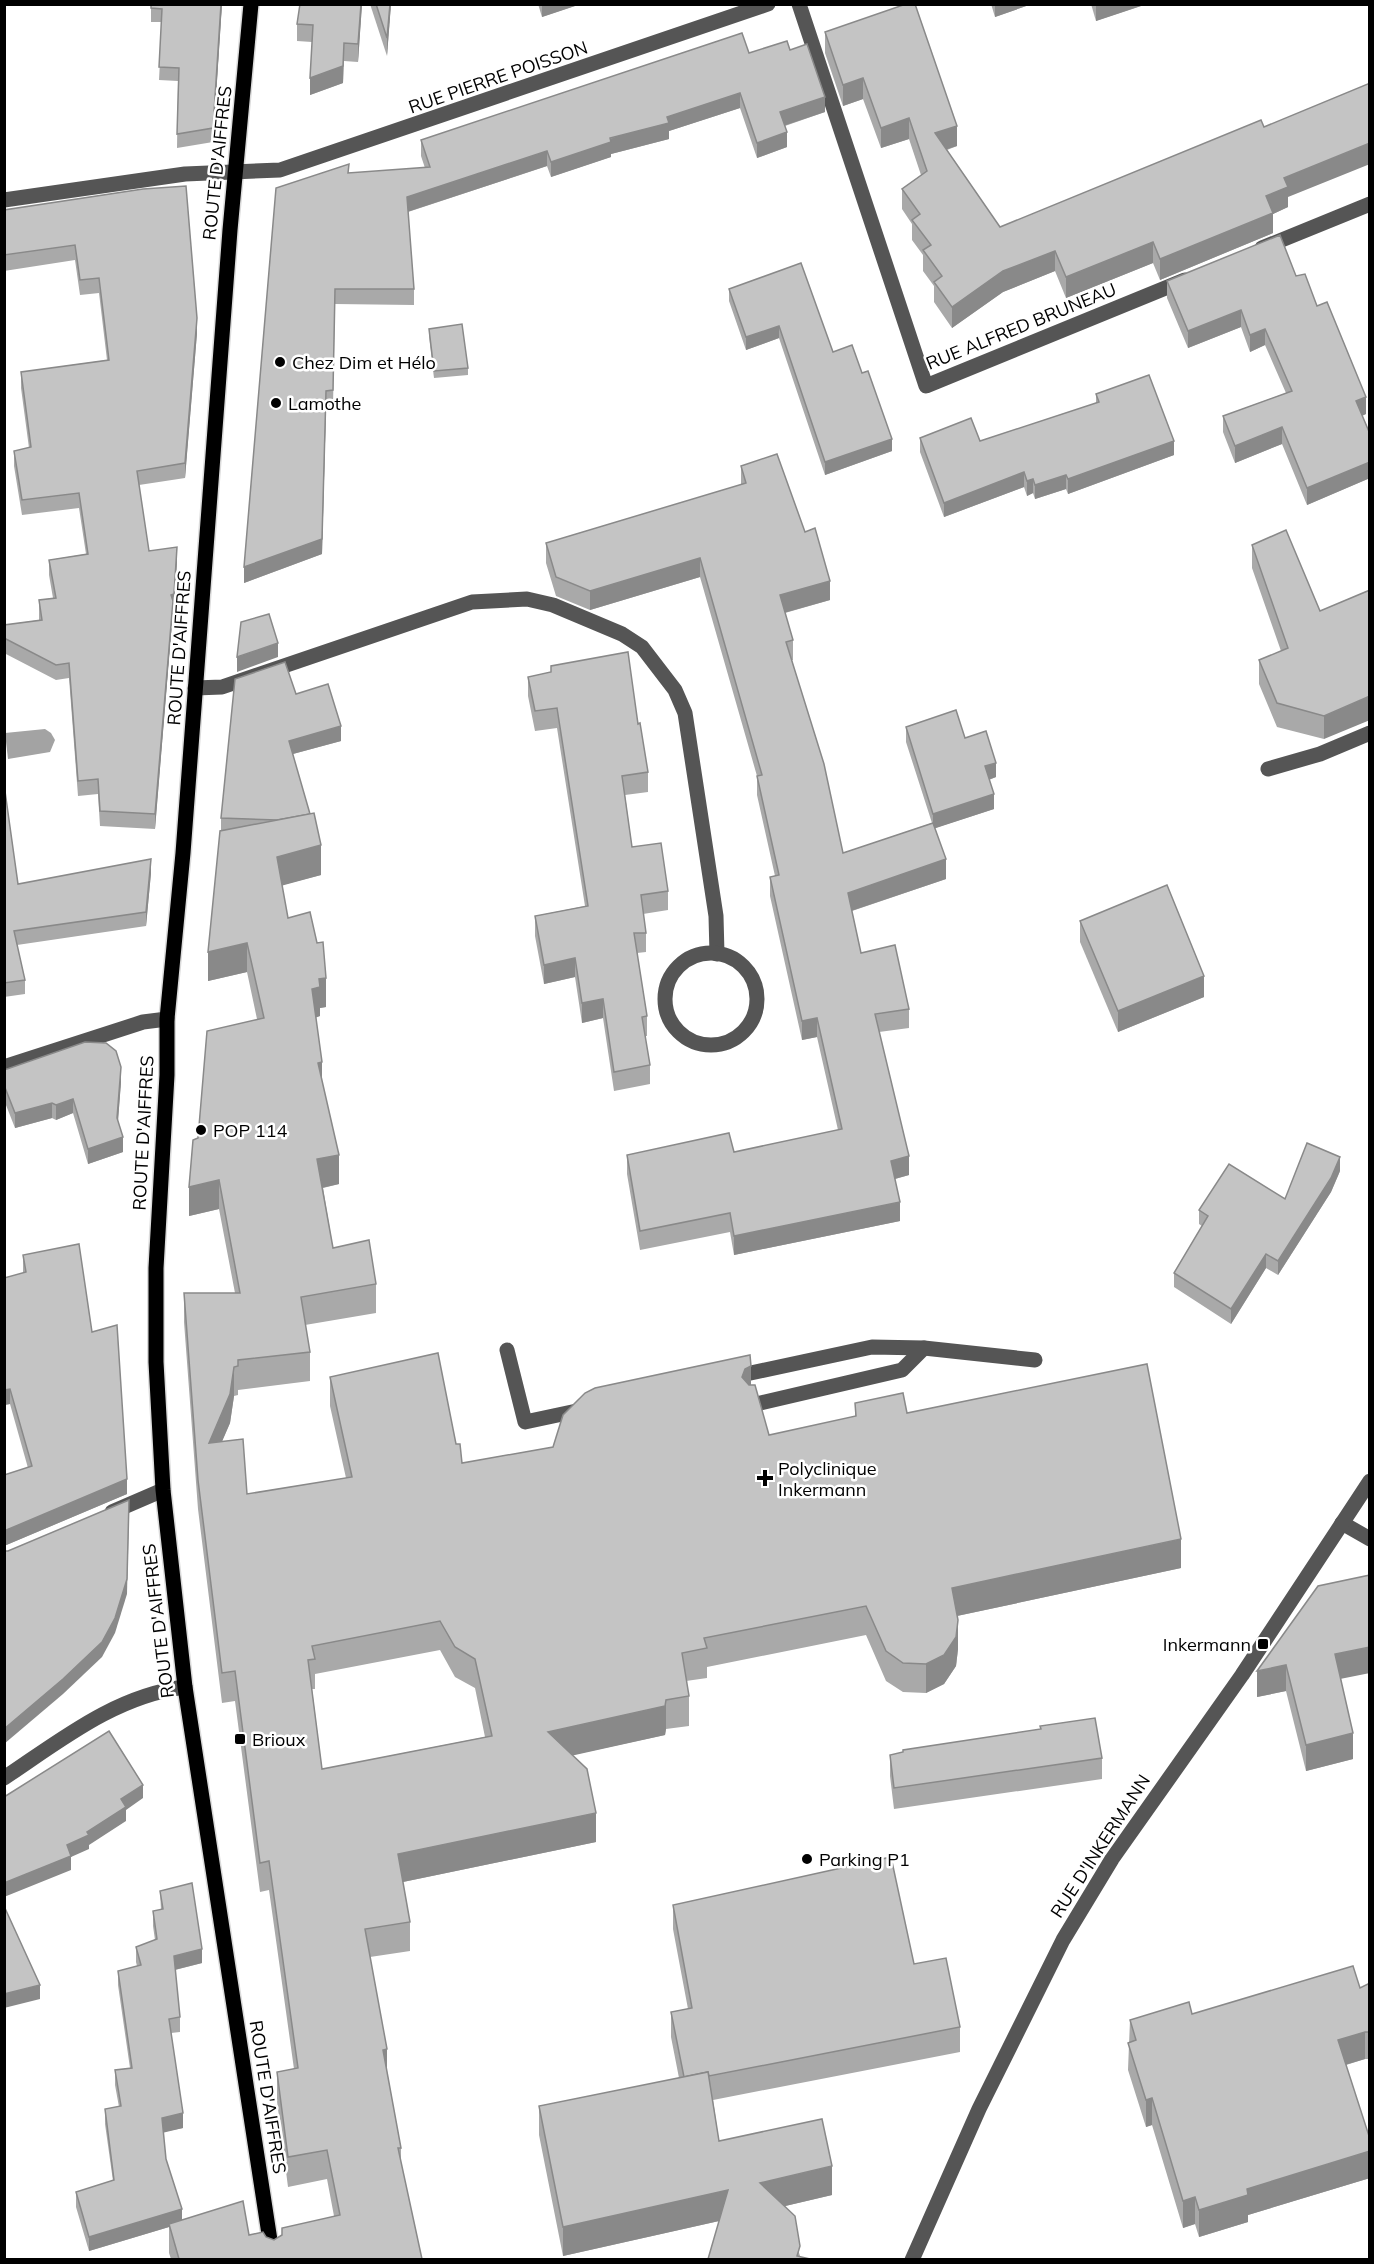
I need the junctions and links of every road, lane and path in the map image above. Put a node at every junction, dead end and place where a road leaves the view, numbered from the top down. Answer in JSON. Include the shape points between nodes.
{"nodes":[{"id":1,"x":251,"y":4,"type":"edge"},
{"id":2,"x":768,"y":4,"type":"edge"},
{"id":3,"x":799,"y":4,"type":"edge"},
{"id":4,"x":237,"y":171,"type":"junction"},
{"id":5,"x":4,"y":200,"type":"edge"},
{"id":6,"x":1370,"y":204,"type":"edge"},
{"id":7,"x":1248,"y":254,"type":"edge"},
{"id":8,"x":1203,"y":272,"type":"edge"},
{"id":9,"x":195,"y":688,"type":"junction"},
{"id":10,"x":1370,"y":733,"type":"edge"},
{"id":11,"x":1268,"y":769,"type":"dead end"},
{"id":12,"x":717,"y":954,"type":"junction"},
{"id":13,"x":167,"y":1018,"type":"junction"},
{"id":14,"x":4,"y":1067,"type":"edge"},
{"id":15,"x":924,"y":1348,"type":"junction"},
{"id":16,"x":507,"y":1350,"type":"dead end"},
{"id":17,"x":1035,"y":1360,"type":"dead end"},
{"id":18,"x":722,"y":1380,"type":"edge"},
{"id":19,"x":606,"y":1405,"type":"edge"},
{"id":20,"x":752,"y":1405,"type":"edge"},
{"id":21,"x":1370,"y":1481,"type":"edge"},
{"id":22,"x":163,"y":1490,"type":"junction"},
{"id":23,"x":98,"y":1518,"type":"edge"},
{"id":24,"x":1342,"y":1523,"type":"junction"},
{"id":25,"x":1370,"y":1539,"type":"edge"},
{"id":26,"x":185,"y":1687,"type":"junction"},
{"id":27,"x":4,"y":1778,"type":"edge"},
{"id":28,"x":273,"y":2259,"type":"edge"},
{"id":29,"x":912,"y":2259,"type":"edge"}],
"edges":[{"from":1,"to":4,"type":"main road","name":"ROUTE D'AIFFRES"},
{"from":2,"to":4,"type":"street","name":"RUE PIERRE POISSON","via":[[308,162],[280,170]]},
{"from":3,"to":8,"type":"street","name":"RUE ALFRED BRUNEAU","via":[[926,386]]},
{"from":4,"to":5,"type":"street","name":"RUE PIERRE POISSON","via":[[185,174]]},
{"from":4,"to":9,"type":"main road","name":"ROUTE D'AIFFRES"},
{"from":6,"to":7,"type":"street"},
{"from":9,"to":12,"type":"street","via":[[222,687],[472,602],[527,599],[553,605],[622,634],[659,667],[685,713],[716,916]]},
{"from":9,"to":13,"type":"main road","name":"ROUTE D'AIFFRES"},
{"from":10,"to":11,"type":"street","via":[[1320,754]]},
{"from":12,"to":12,"type":"street","via":[[688,958],[676,967],[664,994],[668,1016],[680,1035],[708,1046],[738,1038],[756,1012],[757,996],[745,968],[732,958]]},
{"from":13,"to":14,"type":"street","via":[[143,1022]]},
{"from":13,"to":22,"type":"main road","name":"ROUTE D'AIFFRES","via":[[156,1268]]},
{"from":15,"to":17,"type":"street"},
{"from":15,"to":18,"type":"street","via":[[872,1347]]},
{"from":15,"to":20,"type":"street","via":[[902,1370]]},
{"from":16,"to":19,"type":"street","via":[[525,1422]]},
{"from":21,"to":24,"type":"street","name":"RUE D'INKERMANN"},
{"from":22,"to":23,"type":"street"},
{"from":22,"to":26,"type":"main road","name":"ROUTE D'AIFFRES"},
{"from":24,"to":25,"type":"street"},
{"from":24,"to":29,"type":"street","name":"RUE D'INKERMANN","via":[[1242,1675],[1112,1859],[1063,1940],[979,2109]]},
{"from":26,"to":27,"type":"street","via":[[148,1694],[100,1713]]},
{"from":26,"to":28,"type":"main road","name":"ROUTE D'AIFFRES"}]}
